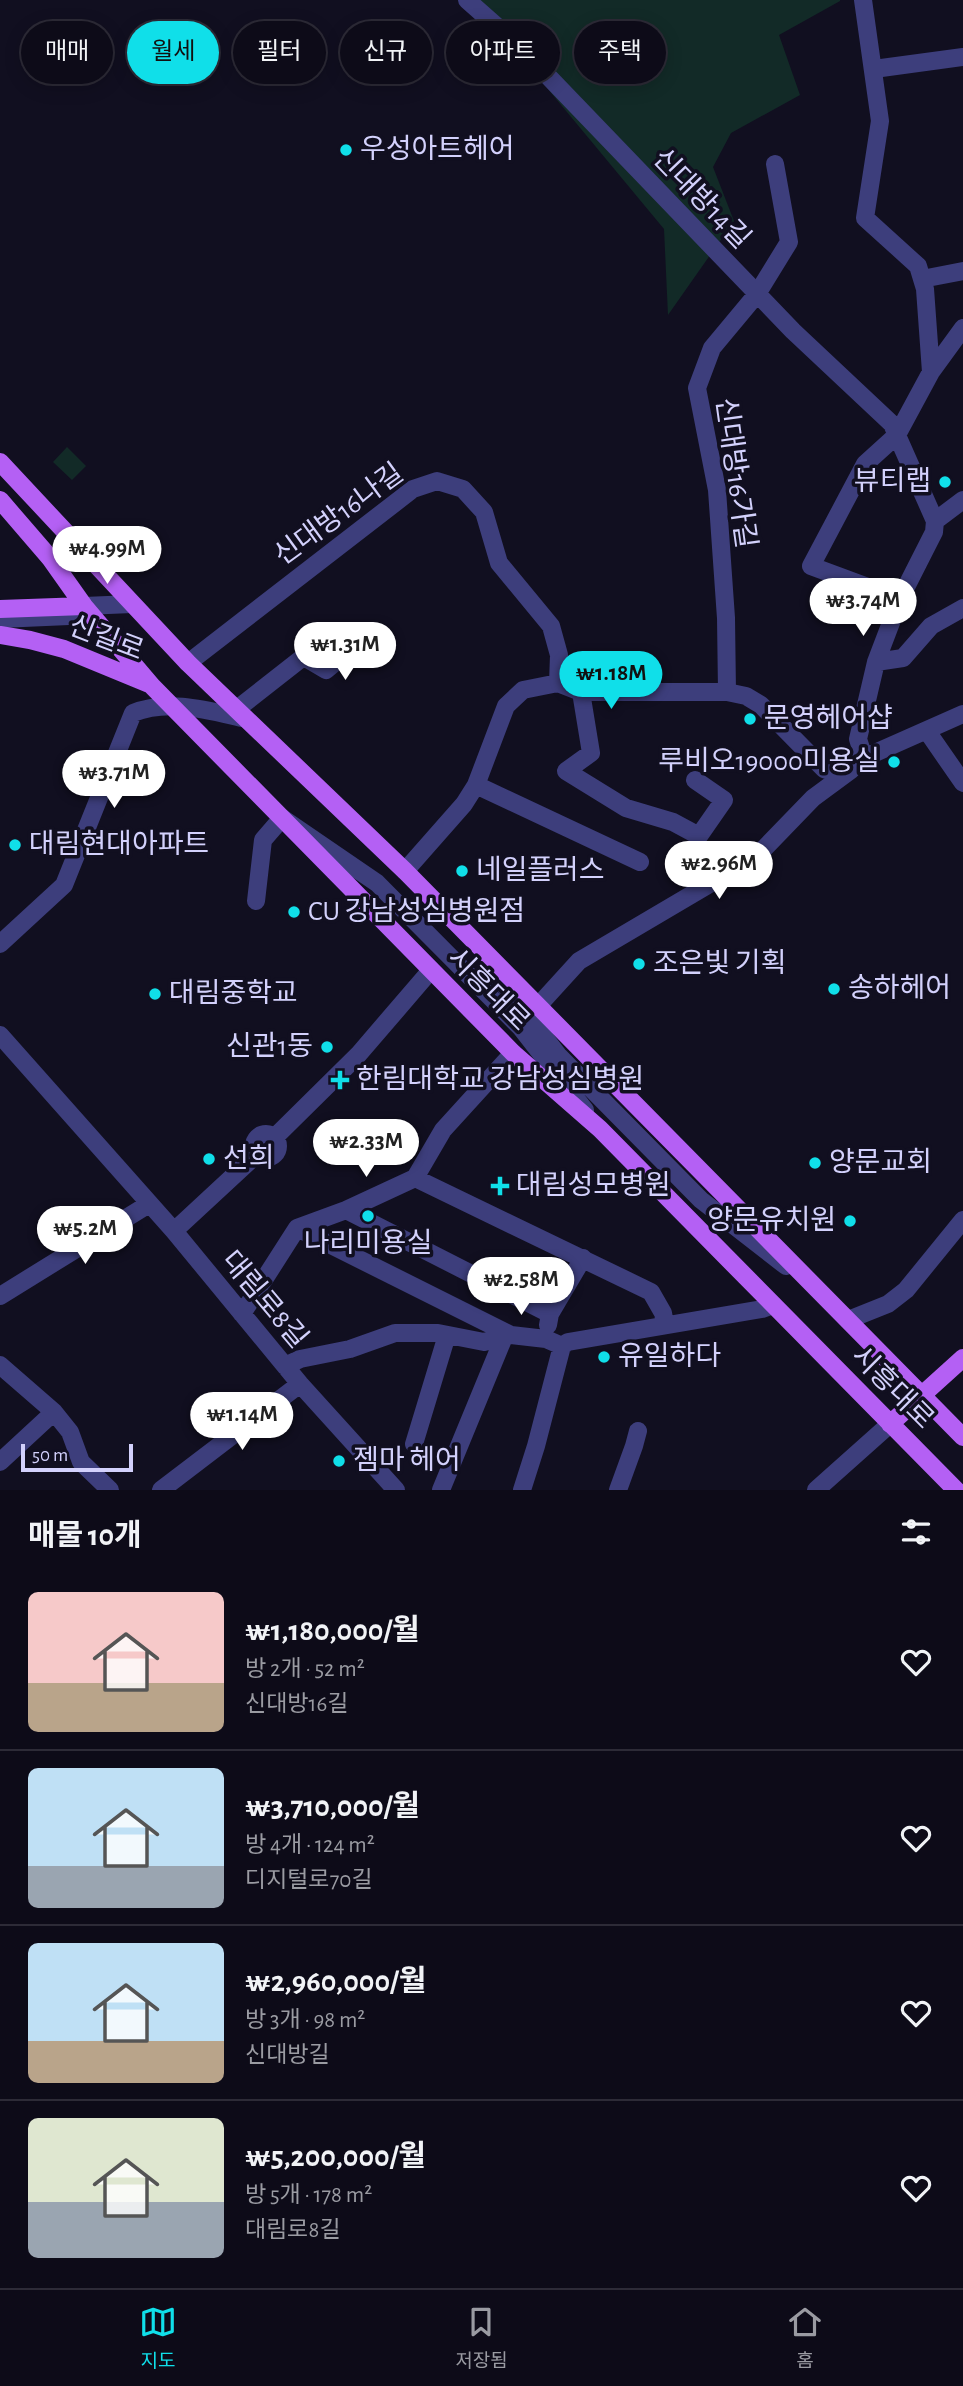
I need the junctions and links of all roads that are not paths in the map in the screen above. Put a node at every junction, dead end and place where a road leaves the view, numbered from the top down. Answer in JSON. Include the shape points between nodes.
{"nodes":[{"id":1,"x":467,"y":0,"type":"edge"},
{"id":2,"x":863,"y":0,"type":"edge"},
{"id":3,"x":963,"y":57,"type":"edge"},
{"id":4,"x":874,"y":69,"type":"junction"},
{"id":5,"x":775,"y":164,"type":"dead end"},
{"id":6,"x":963,"y":271,"type":"edge"},
{"id":7,"x":922,"y":279,"type":"junction"},
{"id":8,"x":757,"y":294,"type":"junction"},
{"id":9,"x":963,"y":328,"type":"edge"},
{"id":10,"x":931,"y":372,"type":"junction"},
{"id":11,"x":897,"y":435,"type":"junction"},
{"id":12,"x":0,"y":462,"type":"edge"},
{"id":13,"x":0,"y":500,"type":"edge"},
{"id":14,"x":963,"y":500,"type":"edge"},
{"id":15,"x":935,"y":521,"type":"junction"},
{"id":16,"x":900,"y":599,"type":"junction"},
{"id":17,"x":132,"y":604,"type":"junction"},
{"id":18,"x":963,"y":608,"type":"edge"},
{"id":19,"x":0,"y":609,"type":"edge"},
{"id":20,"x":88,"y":610,"type":"junction"},
{"id":21,"x":0,"y":619,"type":"edge"},
{"id":22,"x":0,"y":635,"type":"edge"},
{"id":23,"x":361,"y":641,"type":"dead end"},
{"id":24,"x":876,"y":662,"type":"junction"},
{"id":25,"x":188,"y":663,"type":"junction"},
{"id":26,"x":558,"y":683,"type":"junction"},
{"id":27,"x":152,"y":686,"type":"junction"},
{"id":28,"x":581,"y":692,"type":"junction"},
{"id":29,"x":727,"y":692,"type":"junction"},
{"id":30,"x":173,"y":706,"type":"junction"},
{"id":31,"x":241,"y":714,"type":"junction"},
{"id":32,"x":963,"y":714,"type":"edge"},
{"id":33,"x":928,"y":730,"type":"junction"},
{"id":34,"x":864,"y":758,"type":"junction"},
{"id":35,"x":695,"y":780,"type":"dead end"},
{"id":36,"x":963,"y":783,"type":"edge"},
{"id":37,"x":476,"y":785,"type":"junction"},
{"id":38,"x":282,"y":818,"type":"junction"},
{"id":39,"x":640,"y":862,"type":"dead end"},
{"id":40,"x":405,"y":871,"type":"junction"},
{"id":41,"x":256,"y":901,"type":"dead end"},
{"id":42,"x":462,"y":929,"type":"junction"},
{"id":43,"x":0,"y":944,"type":"edge"},
{"id":44,"x":431,"y":970,"type":"junction"},
{"id":45,"x":538,"y":1006,"type":"junction"},
{"id":46,"x":0,"y":1035,"type":"edge"},
{"id":47,"x":513,"y":1054,"type":"junction"},
{"id":48,"x":600,"y":1129,"type":"junction"},
{"id":49,"x":415,"y":1178,"type":"junction"},
{"id":50,"x":149,"y":1204,"type":"junction"},
{"id":51,"x":346,"y":1210,"type":"junction"},
{"id":52,"x":963,"y":1220,"type":"edge"},
{"id":53,"x":297,"y":1228,"type":"junction"},
{"id":54,"x":174,"y":1231,"type":"junction"},
{"id":55,"x":583,"y":1258,"type":"junction"},
{"id":56,"x":822,"y":1294,"type":"junction"},
{"id":57,"x":0,"y":1296,"type":"edge"},
{"id":58,"x":773,"y":1305,"type":"junction"},
{"id":59,"x":242,"y":1314,"type":"junction"},
{"id":60,"x":550,"y":1314,"type":"junction"},
{"id":61,"x":848,"y":1320,"type":"junction"},
{"id":62,"x":665,"y":1324,"type":"junction"},
{"id":63,"x":447,"y":1335,"type":"junction"},
{"id":64,"x":508,"y":1336,"type":"junction"},
{"id":65,"x":554,"y":1342,"type":"junction"},
{"id":66,"x":963,"y":1358,"type":"edge"},
{"id":67,"x":0,"y":1365,"type":"edge"},
{"id":68,"x":285,"y":1366,"type":"junction"},
{"id":69,"x":300,"y":1384,"type":"junction"},
{"id":70,"x":922,"y":1395,"type":"junction"},
{"id":71,"x":54,"y":1412,"type":"junction"},
{"id":72,"x":890,"y":1424,"type":"junction"},
{"id":73,"x":638,"y":1431,"type":"dead end"},
{"id":74,"x":963,"y":1437,"type":"edge"},
{"id":75,"x":414,"y":1444,"type":"dead end"},
{"id":76,"x":0,"y":1462,"type":"edge"},
{"id":77,"x":110,"y":1490,"type":"edge"},
{"id":78,"x":161,"y":1490,"type":"edge"},
{"id":79,"x":396,"y":1490,"type":"edge"},
{"id":80,"x":441,"y":1490,"type":"edge"},
{"id":81,"x":522,"y":1490,"type":"edge"},
{"id":82,"x":618,"y":1490,"type":"edge"},
{"id":83,"x":816,"y":1490,"type":"edge"},
{"id":84,"x":956,"y":1490,"type":"edge"}],
"edges":[{"from":1,"to":8,"type":"street","name":"신대방14길","via":[[520,47]]},
{"from":2,"to":4,"type":"street"},
{"from":3,"to":4,"type":"street"},
{"from":4,"to":7,"type":"street","via":[[880,121],[865,218],[918,266]]},
{"from":5,"to":8,"type":"street","name":"신대방16가길","via":[[789,242]]},
{"from":6,"to":7,"type":"street"},
{"from":7,"to":10,"type":"street"},
{"from":8,"to":11,"type":"street","name":"신대방14길","via":[[892,424]]},
{"from":8,"to":29,"type":"street","name":"신대방16가길","via":[[712,348],[697,388],[717,490]]},
{"from":9,"to":10,"type":"street"},
{"from":10,"to":11,"type":"street"},
{"from":11,"to":15,"type":"street","name":"신대방14길"},
{"from":11,"to":16,"type":"street","via":[[865,464],[811,566]]},
{"from":12,"to":17,"type":"main road","name":"시흥대로"},
{"from":13,"to":20,"type":"main road","name":"시흥대로"},
{"from":14,"to":15,"type":"street"},
{"from":15,"to":16,"type":"street","via":[[934,532]]},
{"from":16,"to":24,"type":"street"},
{"from":17,"to":20,"type":"street","name":"신길로"},
{"from":17,"to":25,"type":"main road","name":"시흥대로"},
{"from":18,"to":24,"type":"street","via":[[931,626],[903,658]]},
{"from":19,"to":20,"type":"main road","name":"신길로"},
{"from":20,"to":21,"type":"street"},
{"from":20,"to":27,"type":"main road","name":"시흥대로"},
{"from":22,"to":27,"type":"main road","name":"신길로","via":[[64,649]]},
{"from":23,"to":31,"type":"street","via":[[326,670],[302,658]]},
{"from":24,"to":34,"type":"street","via":[[858,739]]},
{"from":25,"to":26,"type":"street","name":"신대방16나길","via":[[413,489],[437,481],[463,489],[484,512],[499,563],[551,626],[559,655]]},
{"from":25,"to":31,"type":"main road","name":"시흥대로"},
{"from":26,"to":28,"type":"street"},
{"from":26,"to":37,"type":"street","via":[[523,690],[506,706]]},
{"from":27,"to":30,"type":"main road","name":"시흥대로"},
{"from":28,"to":29,"type":"street"},
{"from":28,"to":35,"type":"street","via":[[591,753],[566,771],[626,808],[673,822],[699,836],[724,800]]},
{"from":29,"to":34,"type":"street","via":[[761,705],[824,769],[839,771]]},
{"from":30,"to":31,"type":"street"},
{"from":30,"to":38,"type":"main road","name":"시흥대로"},
{"from":30,"to":43,"type":"street","via":[[133,713],[64,885]]},
{"from":31,"to":40,"type":"main road","name":"시흥대로"},
{"from":32,"to":33,"type":"street"},
{"from":33,"to":34,"type":"street"},
{"from":33,"to":36,"type":"street"},
{"from":34,"to":45,"type":"street","via":[[813,798],[757,856],[579,961]]},
{"from":37,"to":39,"type":"street"},
{"from":37,"to":40,"type":"street"},
{"from":38,"to":41,"type":"street","via":[[263,840]]},
{"from":38,"to":44,"type":"main road","name":"시흥대로"},
{"from":38,"to":48,"type":"street","via":[[377,883],[522,1028]]},
{"from":40,"to":42,"type":"main road","name":"시흥대로"},
{"from":42,"to":45,"type":"main road","name":"시흥대로"},
{"from":42,"to":56,"type":"street","via":[[558,1055],[701,1200]]},
{"from":44,"to":47,"type":"main road","name":"시흥대로"},
{"from":44,"to":54,"type":"street","via":[[358,1055],[274,1138],[278,1145],[273,1156],[265,1159],[257,1154]]},
{"from":45,"to":56,"type":"main road","name":"시흥대로"},
{"from":46,"to":50,"type":"street","name":"대림로8길"},
{"from":47,"to":48,"type":"main road","name":"시흥대로"},
{"from":47,"to":49,"type":"street","via":[[443,1130]]},
{"from":48,"to":58,"type":"main road","name":"시흥대로"},
{"from":49,"to":51,"type":"street"},
{"from":49,"to":55,"type":"street"},
{"from":50,"to":54,"type":"street","name":"대림로8길"},
{"from":50,"to":57,"type":"street"},
{"from":51,"to":53,"type":"street"},
{"from":51,"to":60,"type":"street"},
{"from":52,"to":61,"type":"street","via":[[906,1290],[888,1304]]},
{"from":53,"to":59,"type":"street"},
{"from":53,"to":64,"type":"street"},
{"from":54,"to":59,"type":"street","name":"대림로8길"},
{"from":55,"to":60,"type":"street"},
{"from":55,"to":62,"type":"street","via":[[651,1292]]},
{"from":56,"to":61,"type":"main road","name":"시흥대로"},
{"from":58,"to":62,"type":"street"},
{"from":58,"to":72,"type":"main road","name":"시흥대로"},
{"from":59,"to":68,"type":"street","name":"대림로8길"},
{"from":60,"to":65,"type":"street"},
{"from":61,"to":70,"type":"main road","name":"시흥대로"},
{"from":62,"to":65,"type":"street"},
{"from":63,"to":64,"type":"street","via":[[484,1342]]},
{"from":63,"to":68,"type":"street","via":[[395,1333]]},
{"from":63,"to":75,"type":"street"},
{"from":64,"to":65,"type":"street"},
{"from":64,"to":80,"type":"street"},
{"from":65,"to":81,"type":"street","via":[[536,1446]]},
{"from":66,"to":70,"type":"main road"},
{"from":67,"to":71,"type":"street"},
{"from":68,"to":69,"type":"street","name":"대림로8길"},
{"from":69,"to":78,"type":"street"},
{"from":69,"to":79,"type":"street","name":"대림로8길"},
{"from":70,"to":72,"type":"main road"},
{"from":70,"to":74,"type":"main road","name":"시흥대로"},
{"from":71,"to":76,"type":"street"},
{"from":71,"to":77,"type":"street","via":[[70,1432],[81,1462]]},
{"from":72,"to":83,"type":"street"},
{"from":72,"to":84,"type":"main road","name":"시흥대로"},
{"from":73,"to":82,"type":"street"}]}
